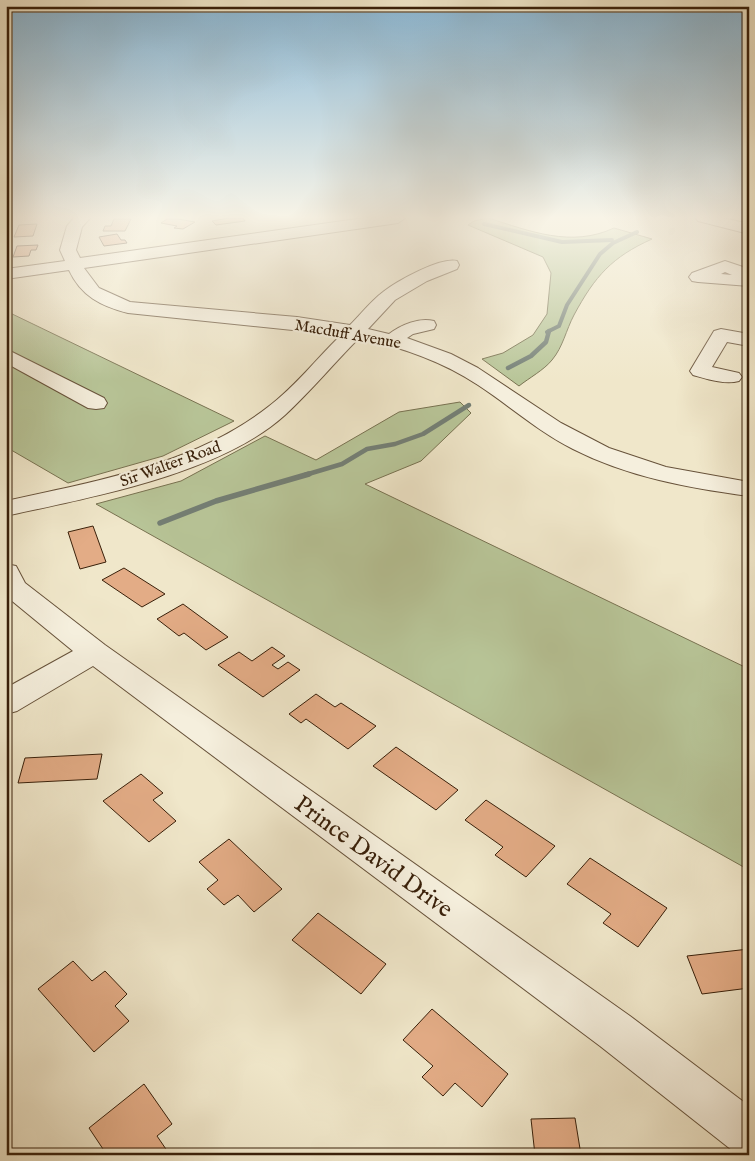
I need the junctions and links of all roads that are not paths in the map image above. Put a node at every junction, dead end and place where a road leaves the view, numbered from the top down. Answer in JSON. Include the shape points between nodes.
{"nodes":[{"id":1,"x":19,"y":272,"type":"edge"},
{"id":2,"x":78,"y":272,"type":"edge"},
{"id":3,"x":433,"y":272,"type":"edge"},
{"id":4,"x":710,"y":272,"type":"edge"},
{"id":5,"x":6,"y":274,"type":"edge"},
{"id":6,"x":749,"y":281,"type":"edge"},
{"id":7,"x":426,"y":326,"type":"dead end"},
{"id":8,"x":356,"y":331,"type":"junction"},
{"id":9,"x":393,"y":340,"type":"junction"},
{"id":10,"x":6,"y":355,"type":"edge"},
{"id":11,"x":744,"y":361,"type":"edge"},
{"id":12,"x":96,"y":403,"type":"dead end"},
{"id":13,"x":749,"y":489,"type":"edge"},
{"id":14,"x":6,"y":509,"type":"edge"},
{"id":15,"x":6,"y":572,"type":"edge"},
{"id":16,"x":94,"y":652,"type":"junction"},
{"id":17,"x":6,"y":703,"type":"edge"},
{"id":18,"x":749,"y":1135,"type":"edge"}],
"edges":[{"from":1,"to":5,"type":"street"},
{"from":2,"to":8,"type":"street","name":"Macduff Avenue","via":[[92,291],[108,301],[132,307]]},
{"from":3,"to":8,"type":"street","name":"Sir Walter Road","via":[[389,296]]},
{"from":4,"to":6,"type":"street","via":[[698,277]]},
{"from":7,"to":9,"type":"street","via":[[406,330]]},
{"from":8,"to":9,"type":"street","name":"Macduff Avenue"},
{"from":8,"to":14,"type":"street","name":"Sir Walter Road","via":[[277,411],[215,449],[111,485]]},
{"from":9,"to":13,"type":"street","name":"Macduff Avenue","via":[[447,359],[553,428],[609,457],[682,480]]},
{"from":10,"to":12,"type":"street"},
{"from":11,"to":11,"type":"street","via":[[700,371],[721,335]]},
{"from":15,"to":16,"type":"street","name":"Prince David Drive","via":[[14,588]]},
{"from":16,"to":17,"type":"street"},
{"from":16,"to":18,"type":"street","name":"Prince David Drive","via":[[615,1031]]}]}
